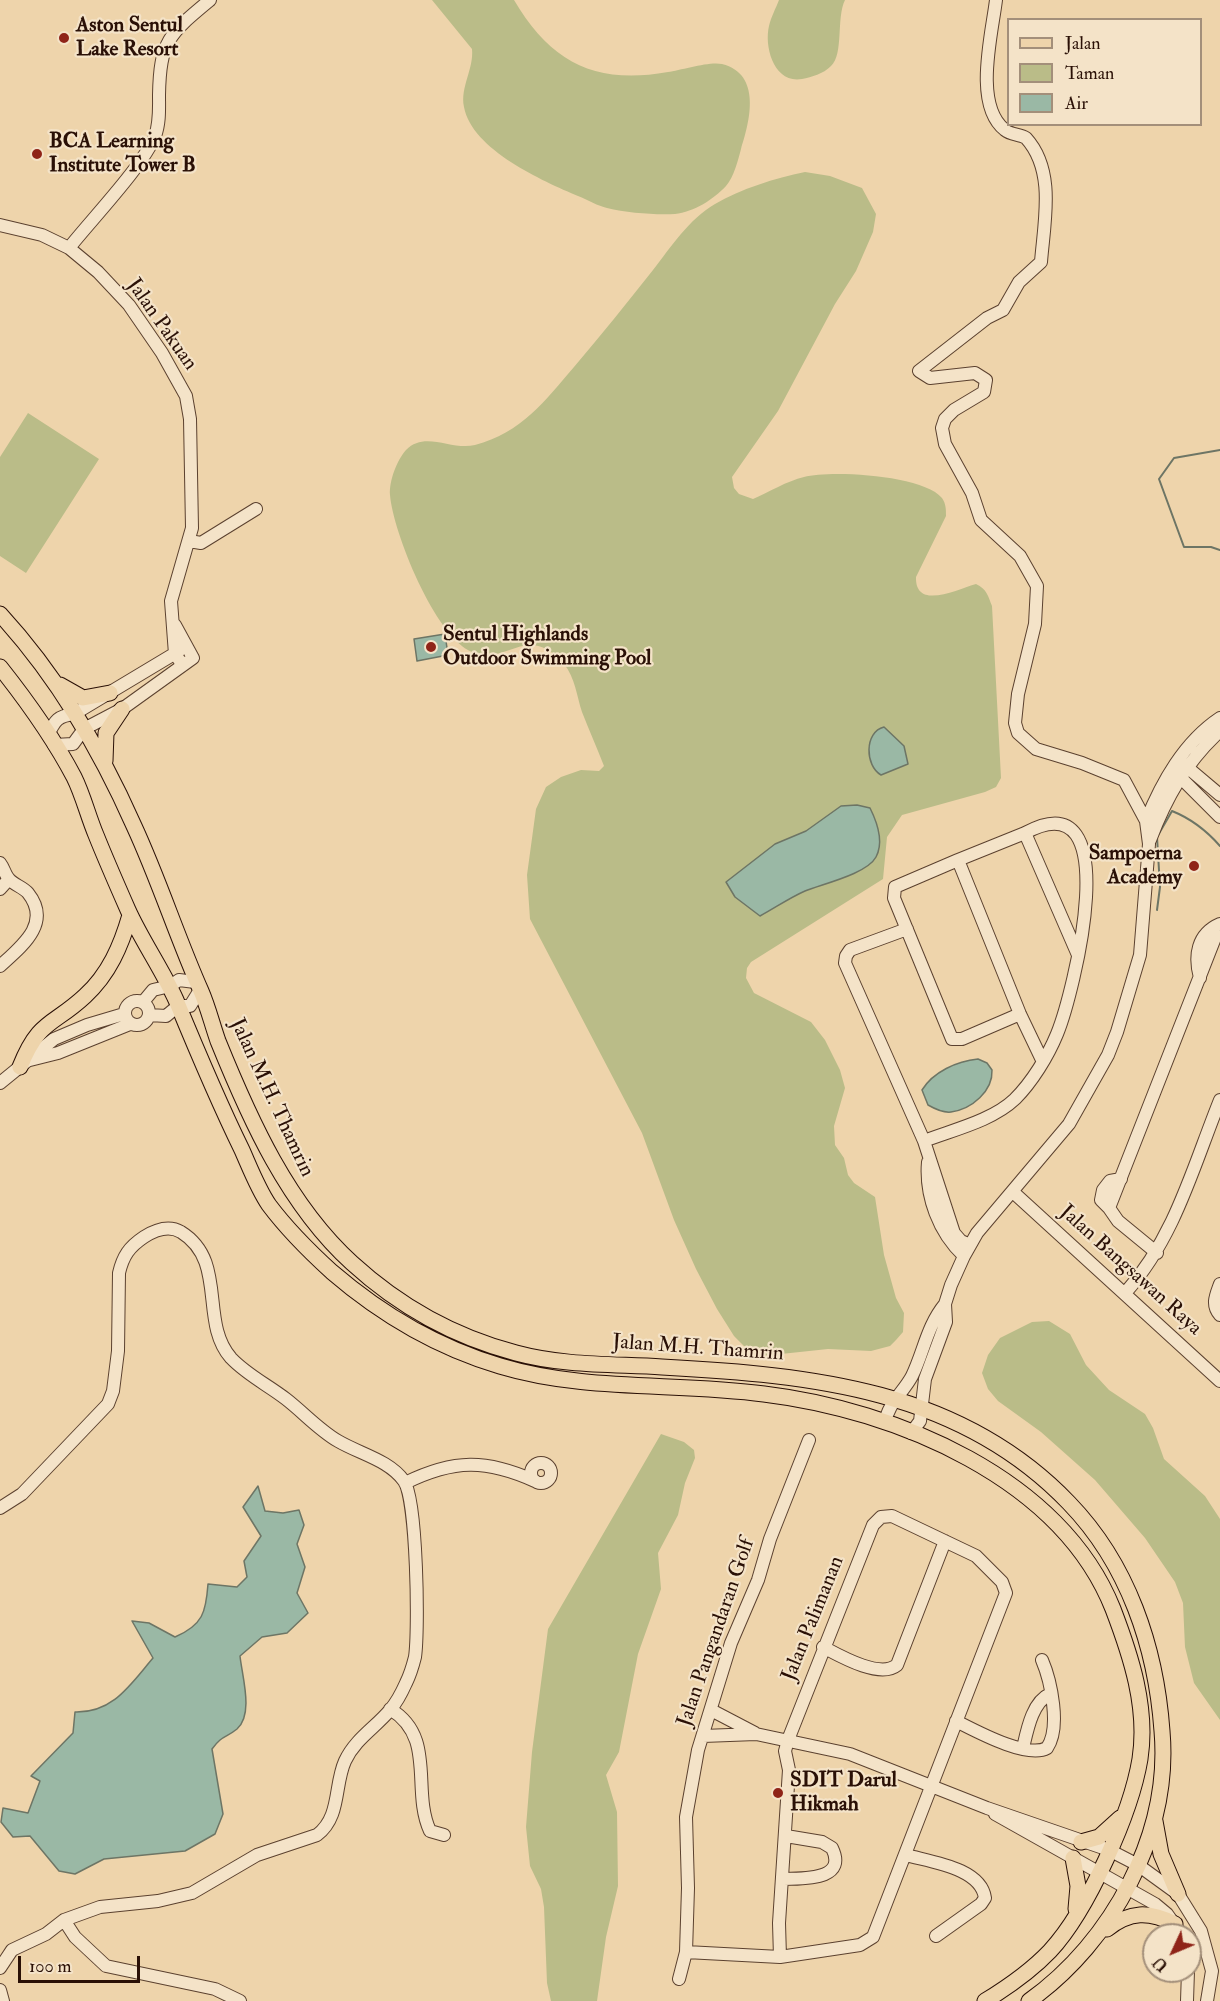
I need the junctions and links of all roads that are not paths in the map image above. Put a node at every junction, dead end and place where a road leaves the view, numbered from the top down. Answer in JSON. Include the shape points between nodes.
{"nodes":[{"id":1,"x":210,"y":0,"type":"edge"},
{"id":2,"x":996,"y":0,"type":"edge"},
{"id":3,"x":0,"y":225,"type":"edge"},
{"id":4,"x":69,"y":248,"type":"junction"},
{"id":5,"x":256,"y":509,"type":"dead end"},
{"id":6,"x":189,"y":541,"type":"junction"},
{"id":7,"x":0,"y":614,"type":"edge"},
{"id":8,"x":181,"y":655,"type":"junction"},
{"id":9,"x":0,"y":667,"type":"edge"},
{"id":10,"x":53,"y":679,"type":"junction"},
{"id":11,"x":110,"y":693,"type":"junction"},
{"id":12,"x":122,"y":709,"type":"junction"},
{"id":13,"x":74,"y":714,"type":"junction"},
{"id":14,"x":1220,"y":718,"type":"edge"},
{"id":15,"x":84,"y":729,"type":"junction"},
{"id":16,"x":1220,"y":731,"type":"edge"},
{"id":17,"x":51,"y":740,"type":"junction"},
{"id":18,"x":1179,"y":768,"type":"junction"},
{"id":19,"x":110,"y":774,"type":"junction"},
{"id":20,"x":1197,"y":783,"type":"junction"},
{"id":21,"x":1220,"y":795,"type":"edge"},
{"id":22,"x":1220,"y":817,"type":"edge"},
{"id":23,"x":1146,"y":821,"type":"junction"},
{"id":24,"x":1025,"y":833,"type":"junction"},
{"id":25,"x":1149,"y":844,"type":"junction"},
{"id":26,"x":958,"y":860,"type":"junction"},
{"id":27,"x":0,"y":863,"type":"edge"},
{"id":28,"x":9,"y":879,"type":"junction"},
{"id":29,"x":0,"y":889,"type":"edge"},
{"id":30,"x":130,"y":915,"type":"junction"},
{"id":31,"x":1220,"y":925,"type":"edge"},
{"id":32,"x":907,"y":929,"type":"junction"},
{"id":33,"x":1077,"y":955,"type":"junction"},
{"id":34,"x":0,"y":966,"type":"edge"},
{"id":35,"x":170,"y":986,"type":"junction"},
{"id":36,"x":198,"y":986,"type":"junction"},
{"id":37,"x":143,"y":1002,"type":"junction"},
{"id":38,"x":178,"y":1006,"type":"junction"},
{"id":39,"x":1020,"y":1014,"type":"junction"},
{"id":40,"x":149,"y":1015,"type":"junction"},
{"id":41,"x":127,"y":1019,"type":"junction"},
{"id":42,"x":92,"y":1023,"type":"junction"},
{"id":43,"x":98,"y":1037,"type":"junction"},
{"id":44,"x":1042,"y":1060,"type":"junction"},
{"id":45,"x":23,"y":1064,"type":"junction"},
{"id":46,"x":0,"y":1083,"type":"edge"},
{"id":47,"x":1220,"y":1100,"type":"edge"},
{"id":48,"x":924,"y":1141,"type":"junction"},
{"id":49,"x":1013,"y":1192,"type":"junction"},
{"id":50,"x":967,"y":1250,"type":"junction"},
{"id":51,"x":1157,"y":1253,"type":"junction"},
{"id":52,"x":1220,"y":1284,"type":"edge"},
{"id":53,"x":1126,"y":1292,"type":"junction"},
{"id":54,"x":945,"y":1304,"type":"junction"},
{"id":55,"x":1220,"y":1315,"type":"edge"},
{"id":56,"x":1220,"y":1381,"type":"edge"},
{"id":57,"x":896,"y":1399,"type":"junction"},
{"id":58,"x":920,"y":1406,"type":"junction"},
{"id":59,"x":885,"y":1424,"type":"junction"},
{"id":60,"x":911,"y":1433,"type":"junction"},
{"id":61,"x":809,"y":1440,"type":"dead end"},
{"id":62,"x":535,"y":1481,"type":"dead end"},
{"id":63,"x":405,"y":1483,"type":"junction"},
{"id":64,"x":0,"y":1508,"type":"edge"},
{"id":65,"x":945,"y":1541,"type":"junction"},
{"id":66,"x":823,"y":1647,"type":"junction"},
{"id":67,"x":1042,"y":1660,"type":"dead end"},
{"id":68,"x":1050,"y":1694,"type":"junction"},
{"id":69,"x":390,"y":1709,"type":"junction"},
{"id":70,"x":711,"y":1710,"type":"junction"},
{"id":71,"x":956,"y":1721,"type":"junction"},
{"id":72,"x":756,"y":1734,"type":"junction"},
{"id":73,"x":703,"y":1736,"type":"junction"},
{"id":74,"x":788,"y":1740,"type":"junction"},
{"id":75,"x":1023,"y":1748,"type":"junction"},
{"id":76,"x":932,"y":1785,"type":"junction"},
{"id":77,"x":987,"y":1808,"type":"junction"},
{"id":78,"x":1128,"y":1809,"type":"junction"},
{"id":79,"x":1155,"y":1812,"type":"junction"},
{"id":80,"x":444,"y":1835,"type":"dead end"},
{"id":81,"x":786,"y":1836,"type":"junction"},
{"id":82,"x":1081,"y":1842,"type":"junction"},
{"id":83,"x":1109,"y":1850,"type":"junction"},
{"id":84,"x":906,"y":1855,"type":"junction"},
{"id":85,"x":1073,"y":1858,"type":"junction"},
{"id":86,"x":1138,"y":1865,"type":"junction"},
{"id":87,"x":1098,"y":1873,"type":"junction"},
{"id":88,"x":784,"y":1879,"type":"junction"},
{"id":89,"x":1126,"y":1888,"type":"junction"},
{"id":90,"x":1178,"y":1894,"type":"junction"},
{"id":91,"x":1074,"y":1917,"type":"junction"},
{"id":92,"x":64,"y":1920,"type":"junction"},
{"id":93,"x":1169,"y":1923,"type":"edge"},
{"id":94,"x":1173,"y":1923,"type":"edge"},
{"id":95,"x":1196,"y":1923,"type":"edge"},
{"id":96,"x":1202,"y":1935,"type":"edge"},
{"id":97,"x":936,"y":1936,"type":"dead end"},
{"id":98,"x":1096,"y":1939,"type":"junction"},
{"id":99,"x":686,"y":1952,"type":"junction"},
{"id":100,"x":780,"y":1957,"type":"junction"},
{"id":101,"x":0,"y":1968,"type":"edge"},
{"id":102,"x":679,"y":1979,"type":"dead end"},
{"id":103,"x":1188,"y":1983,"type":"edge"},
{"id":104,"x":0,"y":1990,"type":"edge"},
{"id":105,"x":3,"y":2001,"type":"edge"},
{"id":106,"x":240,"y":2001,"type":"edge"},
{"id":107,"x":985,"y":2001,"type":"edge"},
{"id":108,"x":1029,"y":2001,"type":"edge"},
{"id":109,"x":1187,"y":2001,"type":"edge"},
{"id":110,"x":1207,"y":2001,"type":"edge"}],
"edges":[{"from":1,"to":4,"type":"street","via":[[177,29],[164,51],[160,61],[158,121],[150,145]]},
{"from":2,"to":23,"type":"street","via":[[987,59],[989,94],[999,123],[1011,134],[1026,138],[1043,165],[1041,262],[1019,282],[1003,310],[919,371],[930,378],[975,373],[986,380],[984,392],[954,410],[942,428],[945,444],[972,493],[981,520],[1020,556],[1037,586],[1035,624],[1018,694],[1018,733],[1036,749],[1124,780]]},
{"from":3,"to":4,"type":"street","name":"Jalan Pakuan","via":[[42,235]]},
{"from":4,"to":6,"type":"street","name":"Jalan Pakuan","via":[[129,305],[186,396],[190,419]]},
{"from":5,"to":6,"type":"street","via":[[201,543]]},
{"from":6,"to":8,"type":"street","name":"Jalan Pakuan","via":[[171,601],[171,618]]},
{"from":7,"to":10,"type":"main road"},
{"from":8,"to":11,"type":"street"},
{"from":8,"to":12,"type":"street"},
{"from":9,"to":17,"type":"main road","name":"Jalan M.H. Thamrin"},
{"from":10,"to":11,"type":"main road","via":[[66,691],[83,698]]},
{"from":10,"to":13,"type":"main road"},
{"from":11,"to":13,"type":"street"},
{"from":12,"to":15,"type":"street"},
{"from":12,"to":19,"type":"main road","via":[[112,720],[104,747]]},
{"from":13,"to":15,"type":"main road"},
{"from":13,"to":17,"type":"street","via":[[54,721]]},
{"from":14,"to":18,"type":"street","via":[[1194,739]]},
{"from":15,"to":17,"type":"street","via":[[73,744]]},
{"from":15,"to":19,"type":"main road","name":"Jalan M.H. Thamrin"},
{"from":16,"to":18,"type":"street"},
{"from":17,"to":30,"type":"main road","name":"Jalan M.H. Thamrin","via":[[76,781]]},
{"from":18,"to":20,"type":"street"},
{"from":18,"to":23,"type":"street"},
{"from":18,"to":25,"type":"street"},
{"from":19,"to":36,"type":"main road","name":"Jalan M.H. Thamrin"},
{"from":20,"to":21,"type":"street"},
{"from":20,"to":22,"type":"street","via":[[1205,804]]},
{"from":23,"to":25,"type":"street"},
{"from":24,"to":26,"type":"street"},
{"from":24,"to":33,"type":"street"},
{"from":24,"to":33,"type":"street","via":[[1053,823],[1071,829],[1080,840],[1086,895]]},
{"from":25,"to":49,"type":"street","via":[[1140,955],[1117,1032],[1069,1124]]},
{"from":26,"to":32,"type":"street","via":[[895,887],[893,895]]},
{"from":26,"to":39,"type":"street"},
{"from":27,"to":28,"type":"street"},
{"from":28,"to":29,"type":"street"},
{"from":28,"to":34,"type":"street","via":[[28,893],[39,920],[34,931]]},
{"from":30,"to":35,"type":"main road","name":"Jalan M.H. Thamrin"},
{"from":30,"to":45,"type":"main road","via":[[109,967],[85,997],[32,1039]]},
{"from":31,"to":51,"type":"street","via":[[1109,1208],[1118,1221]]},
{"from":32,"to":39,"type":"street","via":[[952,1039],[962,1039]]},
{"from":32,"to":48,"type":"street","via":[[850,950],[845,959]]},
{"from":33,"to":44,"type":"street","via":[[1068,1002]]},
{"from":35,"to":36,"type":"street","via":[[179,980]]},
{"from":35,"to":37,"type":"street","via":[[153,990]]},
{"from":35,"to":38,"type":"main road","name":"Jalan M.H. Thamrin"},
{"from":36,"to":38,"type":"street","via":[[190,1006]]},
{"from":36,"to":57,"type":"main road","name":"Jalan M.H. Thamrin","via":[[268,1151],[295,1197],[349,1261],[403,1304],[479,1341],[550,1360],[786,1376],[844,1385]]},
{"from":37,"to":40,"type":"street"},
{"from":37,"to":41,"type":"street","via":[[129,1004]]},
{"from":38,"to":40,"type":"street","via":[[166,1016]]},
{"from":38,"to":59,"type":"main road","name":"Jalan M.H. Thamrin","via":[[207,1077],[267,1201],[327,1267],[392,1318],[463,1354],[541,1376],[762,1393],[807,1401]]},
{"from":39,"to":44,"type":"street"},
{"from":40,"to":41,"type":"street","via":[[142,1024]]},
{"from":41,"to":42,"type":"street"},
{"from":41,"to":43,"type":"street"},
{"from":42,"to":43,"type":"street"},
{"from":42,"to":45,"type":"street","via":[[54,1039]]},
{"from":43,"to":45,"type":"street"},
{"from":44,"to":48,"type":"street","via":[[1023,1090],[1007,1106]]},
{"from":45,"to":46,"type":"street"},
{"from":47,"to":51,"type":"street"},
{"from":48,"to":50,"type":"street","via":[[927,1176],[941,1208],[947,1239]]},
{"from":49,"to":50,"type":"street","via":[[989,1217]]},
{"from":49,"to":53,"type":"street","name":"Jalan Bangsawan Raya"},
{"from":50,"to":54,"type":"street"},
{"from":51,"to":53,"type":"street"},
{"from":52,"to":55,"type":"street","via":[[1214,1300]]},
{"from":53,"to":56,"type":"street","name":"Jalan Bangsawan Raya"},
{"from":54,"to":57,"type":"street","via":[[934,1318],[912,1375]]},
{"from":54,"to":58,"type":"street","via":[[946,1322],[925,1379]]},
{"from":57,"to":58,"type":"main road","name":"Jalan M.H. Thamrin"},
{"from":57,"to":59,"type":"street"},
{"from":58,"to":60,"type":"street","via":[[920,1421]]},
{"from":58,"to":79,"type":"main road","name":"Jalan M.H. Thamrin","via":[[980,1433],[1031,1466],[1077,1511],[1113,1562],[1133,1602],[1156,1675],[1164,1747]]},
{"from":59,"to":60,"type":"main road","name":"Jalan M.H. Thamrin"},
{"from":60,"to":78,"type":"main road","name":"Jalan M.H. Thamrin","via":[[967,1458],[1032,1499],[1083,1553],[1103,1586],[1124,1639],[1141,1713],[1142,1747]]},
{"from":61,"to":70,"type":"street","name":"Jalan Pangandaran Golf","via":[[758,1580],[730,1643]]},
{"from":62,"to":63,"type":"street","via":[[497,1467],[471,1463],[436,1469]]},
{"from":63,"to":64,"type":"street","via":[[383,1464],[322,1430],[230,1357],[217,1332],[205,1258],[188,1236],[176,1229],[160,1228],[132,1245],[123,1258],[119,1273],[116,1372],[108,1404],[22,1494]]},
{"from":63,"to":69,"type":"street","via":[[414,1532],[415,1656],[408,1679]]},
{"from":65,"to":66,"type":"street","name":"Jalan Palimanan","via":[[897,1518],[880,1517],[873,1525]]},
{"from":65,"to":66,"type":"street","via":[[897,1665],[883,1670],[861,1665]]},
{"from":65,"to":71,"type":"street","via":[[986,1564],[1006,1593]]},
{"from":66,"to":74,"type":"street","name":"Jalan Palimanan"},
{"from":67,"to":68,"type":"street"},
{"from":68,"to":75,"type":"street","via":[[1042,1699],[1033,1716]]},
{"from":68,"to":75,"type":"street","via":[[1054,1715],[1051,1743],[1039,1752]]},
{"from":69,"to":80,"type":"street","via":[[409,1725],[416,1738],[425,1820],[430,1831]]},
{"from":69,"to":92,"type":"street","via":[[347,1758],[333,1813],[317,1835],[257,1855],[192,1893],[100,1907]]},
{"from":70,"to":72,"type":"street"},
{"from":70,"to":73,"type":"street","name":"Jalan Pangandaran Golf"},
{"from":71,"to":75,"type":"street"},
{"from":71,"to":76,"type":"street"},
{"from":72,"to":73,"type":"street"},
{"from":72,"to":74,"type":"street"},
{"from":73,"to":99,"type":"street","name":"Jalan Pangandaran Golf","via":[[686,1817]]},
{"from":74,"to":76,"type":"street","via":[[850,1754]]},
{"from":74,"to":81,"type":"street"},
{"from":76,"to":77,"type":"street"},
{"from":76,"to":84,"type":"street"},
{"from":77,"to":82,"type":"street"},
{"from":77,"to":85,"type":"street"},
{"from":78,"to":82,"type":"main road","via":[[1099,1837]]},
{"from":78,"to":83,"type":"main road","name":"Jalan M.H. Thamrin"},
{"from":79,"to":86,"type":"main road","name":"Jalan M.H. Thamrin"},
{"from":79,"to":90,"type":"main road","via":[[1161,1854]]},
{"from":81,"to":88,"type":"street"},
{"from":81,"to":88,"type":"street","via":[[822,1842],[832,1848],[834,1860],[823,1877]]},
{"from":82,"to":83,"type":"street"},
{"from":83,"to":86,"type":"street"},
{"from":83,"to":87,"type":"main road","name":"Jalan M.H. Thamrin"},
{"from":84,"to":97,"type":"street","via":[[965,1874],[984,1888],[981,1904]]},
{"from":84,"to":100,"type":"street","via":[[871,1941]]},
{"from":85,"to":87,"type":"street"},
{"from":85,"to":91,"type":"main road","via":[[1078,1886]]},
{"from":86,"to":89,"type":"main road","name":"Jalan M.H. Thamrin"},
{"from":86,"to":90,"type":"street"},
{"from":87,"to":89,"type":"street"},
{"from":87,"to":91,"type":"main road","name":"Jalan M.H. Thamrin"},
{"from":88,"to":100,"type":"street"},
{"from":89,"to":94,"type":"street","via":[[1155,1904]]},
{"from":89,"to":98,"type":"main road","name":"Jalan M.H. Thamrin"},
{"from":90,"to":95,"type":"street"},
{"from":91,"to":107,"type":"main road","name":"Jalan M.H. Thamrin","via":[[1050,1951]]},
{"from":92,"to":101,"type":"street","via":[[46,1934],[12,1950]]},
{"from":92,"to":106,"type":"street","via":[[75,1937],[106,1966],[215,1989]]},
{"from":93,"to":98,"type":"main road","via":[[1159,1916],[1141,1913],[1123,1916]]},
{"from":96,"to":110,"type":"street","via":[[1212,1971]]},
{"from":98,"to":108,"type":"main road","name":"Jalan M.H. Thamrin","via":[[1068,1969]]},
{"from":99,"to":100,"type":"street"},
{"from":99,"to":102,"type":"street","name":"Jalan Pangandaran Golf"},
{"from":103,"to":109,"type":"street"},
{"from":104,"to":105,"type":"street"}]}
